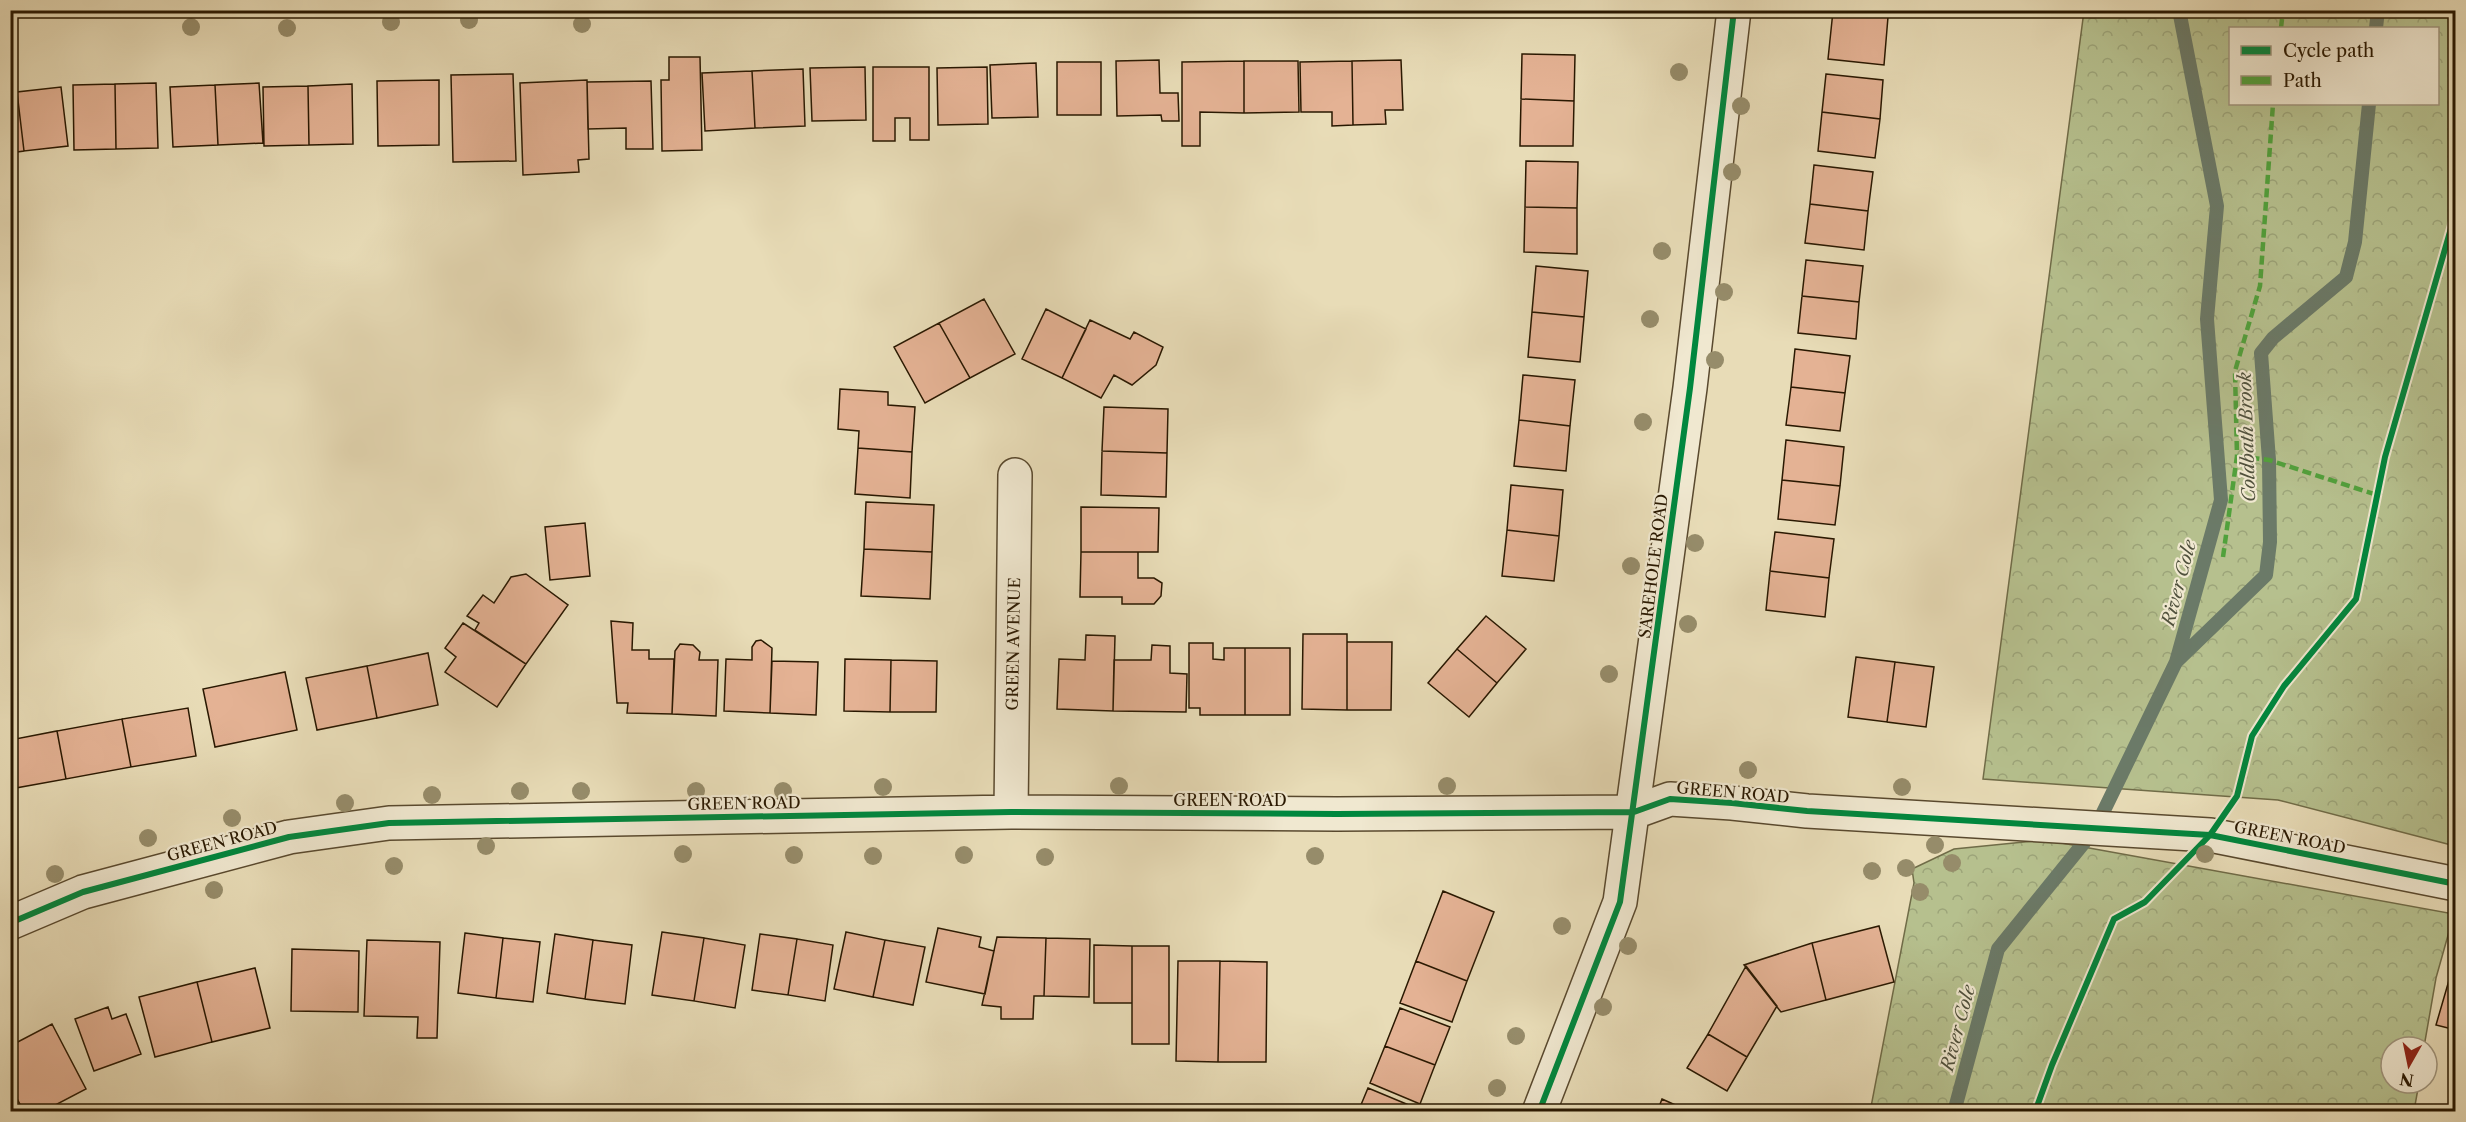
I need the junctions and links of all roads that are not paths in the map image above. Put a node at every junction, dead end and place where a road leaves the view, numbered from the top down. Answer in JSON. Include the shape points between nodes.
{"nodes":[{"id":1,"x":1734,"y":10,"type":"edge"},
{"id":2,"x":1015,"y":475,"type":"dead end"},
{"id":3,"x":1011,"y":812,"type":"junction"},
{"id":4,"x":1634,"y":812,"type":"junction"},
{"id":5,"x":2456,"y":885,"type":"edge"},
{"id":6,"x":10,"y":923,"type":"edge"},
{"id":7,"x":1539,"y":1112,"type":"edge"}],
"edges":[{"from":1,"to":4,"type":"street","name":"SAREHOLE ROAD","via":[[1690,388]]},
{"from":2,"to":3,"type":"street","name":"GREEN AVENUE"},
{"from":3,"to":4,"type":"street","name":"GREEN ROAD"},
{"from":3,"to":6,"type":"street","name":"GREEN ROAD","via":[[389,824],[289,837],[83,892]]},
{"from":4,"to":5,"type":"street","name":"GREEN ROAD","via":[[1670,799],[1807,812],[2210,835]]},
{"from":4,"to":7,"type":"street","name":"SAREHOLE ROAD","via":[[1620,902]]}]}
